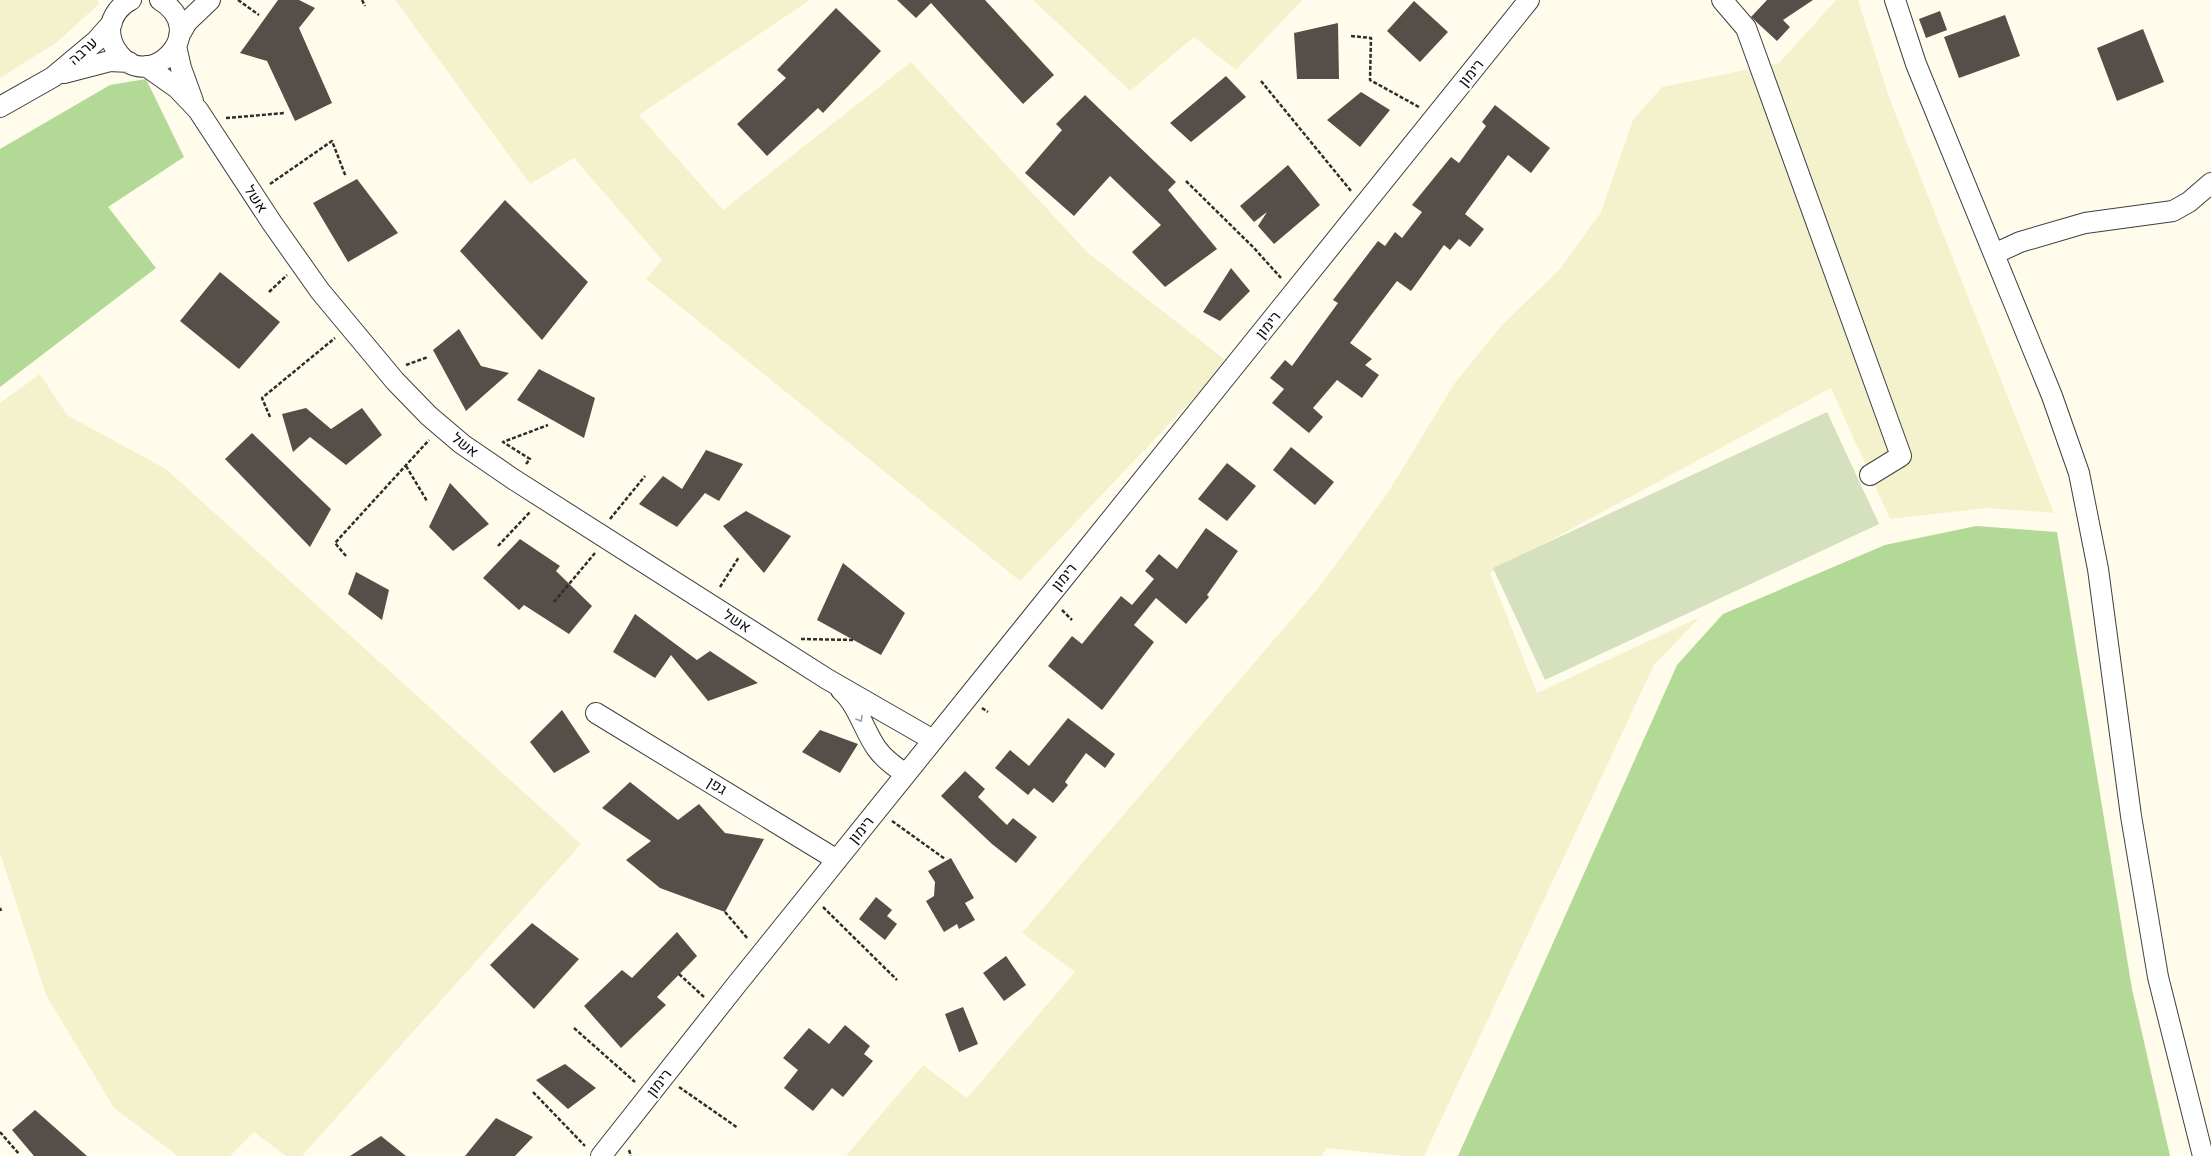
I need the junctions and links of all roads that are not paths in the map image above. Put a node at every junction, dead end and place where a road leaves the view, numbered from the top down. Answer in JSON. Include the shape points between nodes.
{"nodes":[{"id":1,"x":131,"y":0,"type":"edge"},
{"id":2,"x":160,"y":0,"type":"edge"},
{"id":3,"x":210,"y":0,"type":"edge"},
{"id":4,"x":1529,"y":0,"type":"edge"},
{"id":5,"x":1722,"y":0,"type":"edge"},
{"id":6,"x":1895,"y":0,"type":"edge"},
{"id":7,"x":111,"y":14,"type":"edge"},
{"id":8,"x":178,"y":41,"type":"junction"},
{"id":9,"x":137,"y":64,"type":"junction"},
{"id":10,"x":53,"y":77,"type":"junction"},
{"id":11,"x":0,"y":108,"type":"edge"},
{"id":12,"x":201,"y":115,"type":"junction"},
{"id":13,"x":2211,"y":183,"type":"edge"},
{"id":14,"x":1994,"y":254,"type":"junction"},
{"id":15,"x":1870,"y":474,"type":"dead end"},
{"id":16,"x":827,"y":679,"type":"junction"},
{"id":17,"x":596,"y":713,"type":"dead end"},
{"id":18,"x":933,"y":740,"type":"junction"},
{"id":19,"x":906,"y":774,"type":"junction"},
{"id":20,"x":837,"y":860,"type":"junction"},
{"id":21,"x":596,"y":1153,"type":"edge"},
{"id":22,"x":2202,"y":1156,"type":"edge"}],
"edges":[{"from":1,"to":7,"type":"street","name":"ערבה"},
{"from":2,"to":8,"type":"street","name":"אשל","via":[[175,14],[179,24]]},
{"from":3,"to":8,"type":"street","via":[[187,22]]},
{"from":4,"to":18,"type":"street","name":"רימון"},
{"from":5,"to":15,"type":"street","via":[[1746,28],[1901,456]]},
{"from":6,"to":14,"type":"street","via":[[1916,64]]},
{"from":7,"to":9,"type":"street","name":"אשל","via":[[115,49]]},
{"from":7,"to":10,"type":"street","name":"ערבה","via":[[96,41]]},
{"from":8,"to":9,"type":"street","via":[[164,60]]},
{"from":8,"to":12,"type":"street","name":"אשל","via":[[181,68]]},
{"from":9,"to":10,"type":"street","name":"ערבה","via":[[110,61]]},
{"from":9,"to":12,"type":"street","name":"אשל","via":[[177,88]]},
{"from":10,"to":11,"type":"street","name":"ערבה"},
{"from":12,"to":16,"type":"street","name":"אשל","via":[[316,285],[394,380],[441,426],[462,444],[513,479]]},
{"from":13,"to":14,"type":"street","via":[[2190,202],[2173,211],[2085,223],[2020,242]]},
{"from":14,"to":22,"type":"street","via":[[2052,396],[2079,472],[2098,569],[2131,816],[2158,977]]},
{"from":16,"to":18,"type":"street","name":"אשל"},
{"from":16,"to":19,"type":"street","name":"אשל","one_way":true,"via":[[844,693],[888,762]]},
{"from":17,"to":20,"type":"street","name":"גפן"},
{"from":18,"to":19,"type":"street","name":"רימון"},
{"from":19,"to":20,"type":"street","name":"רימון"},
{"from":20,"to":21,"type":"street","name":"רימון","via":[[650,1094]]}]}
